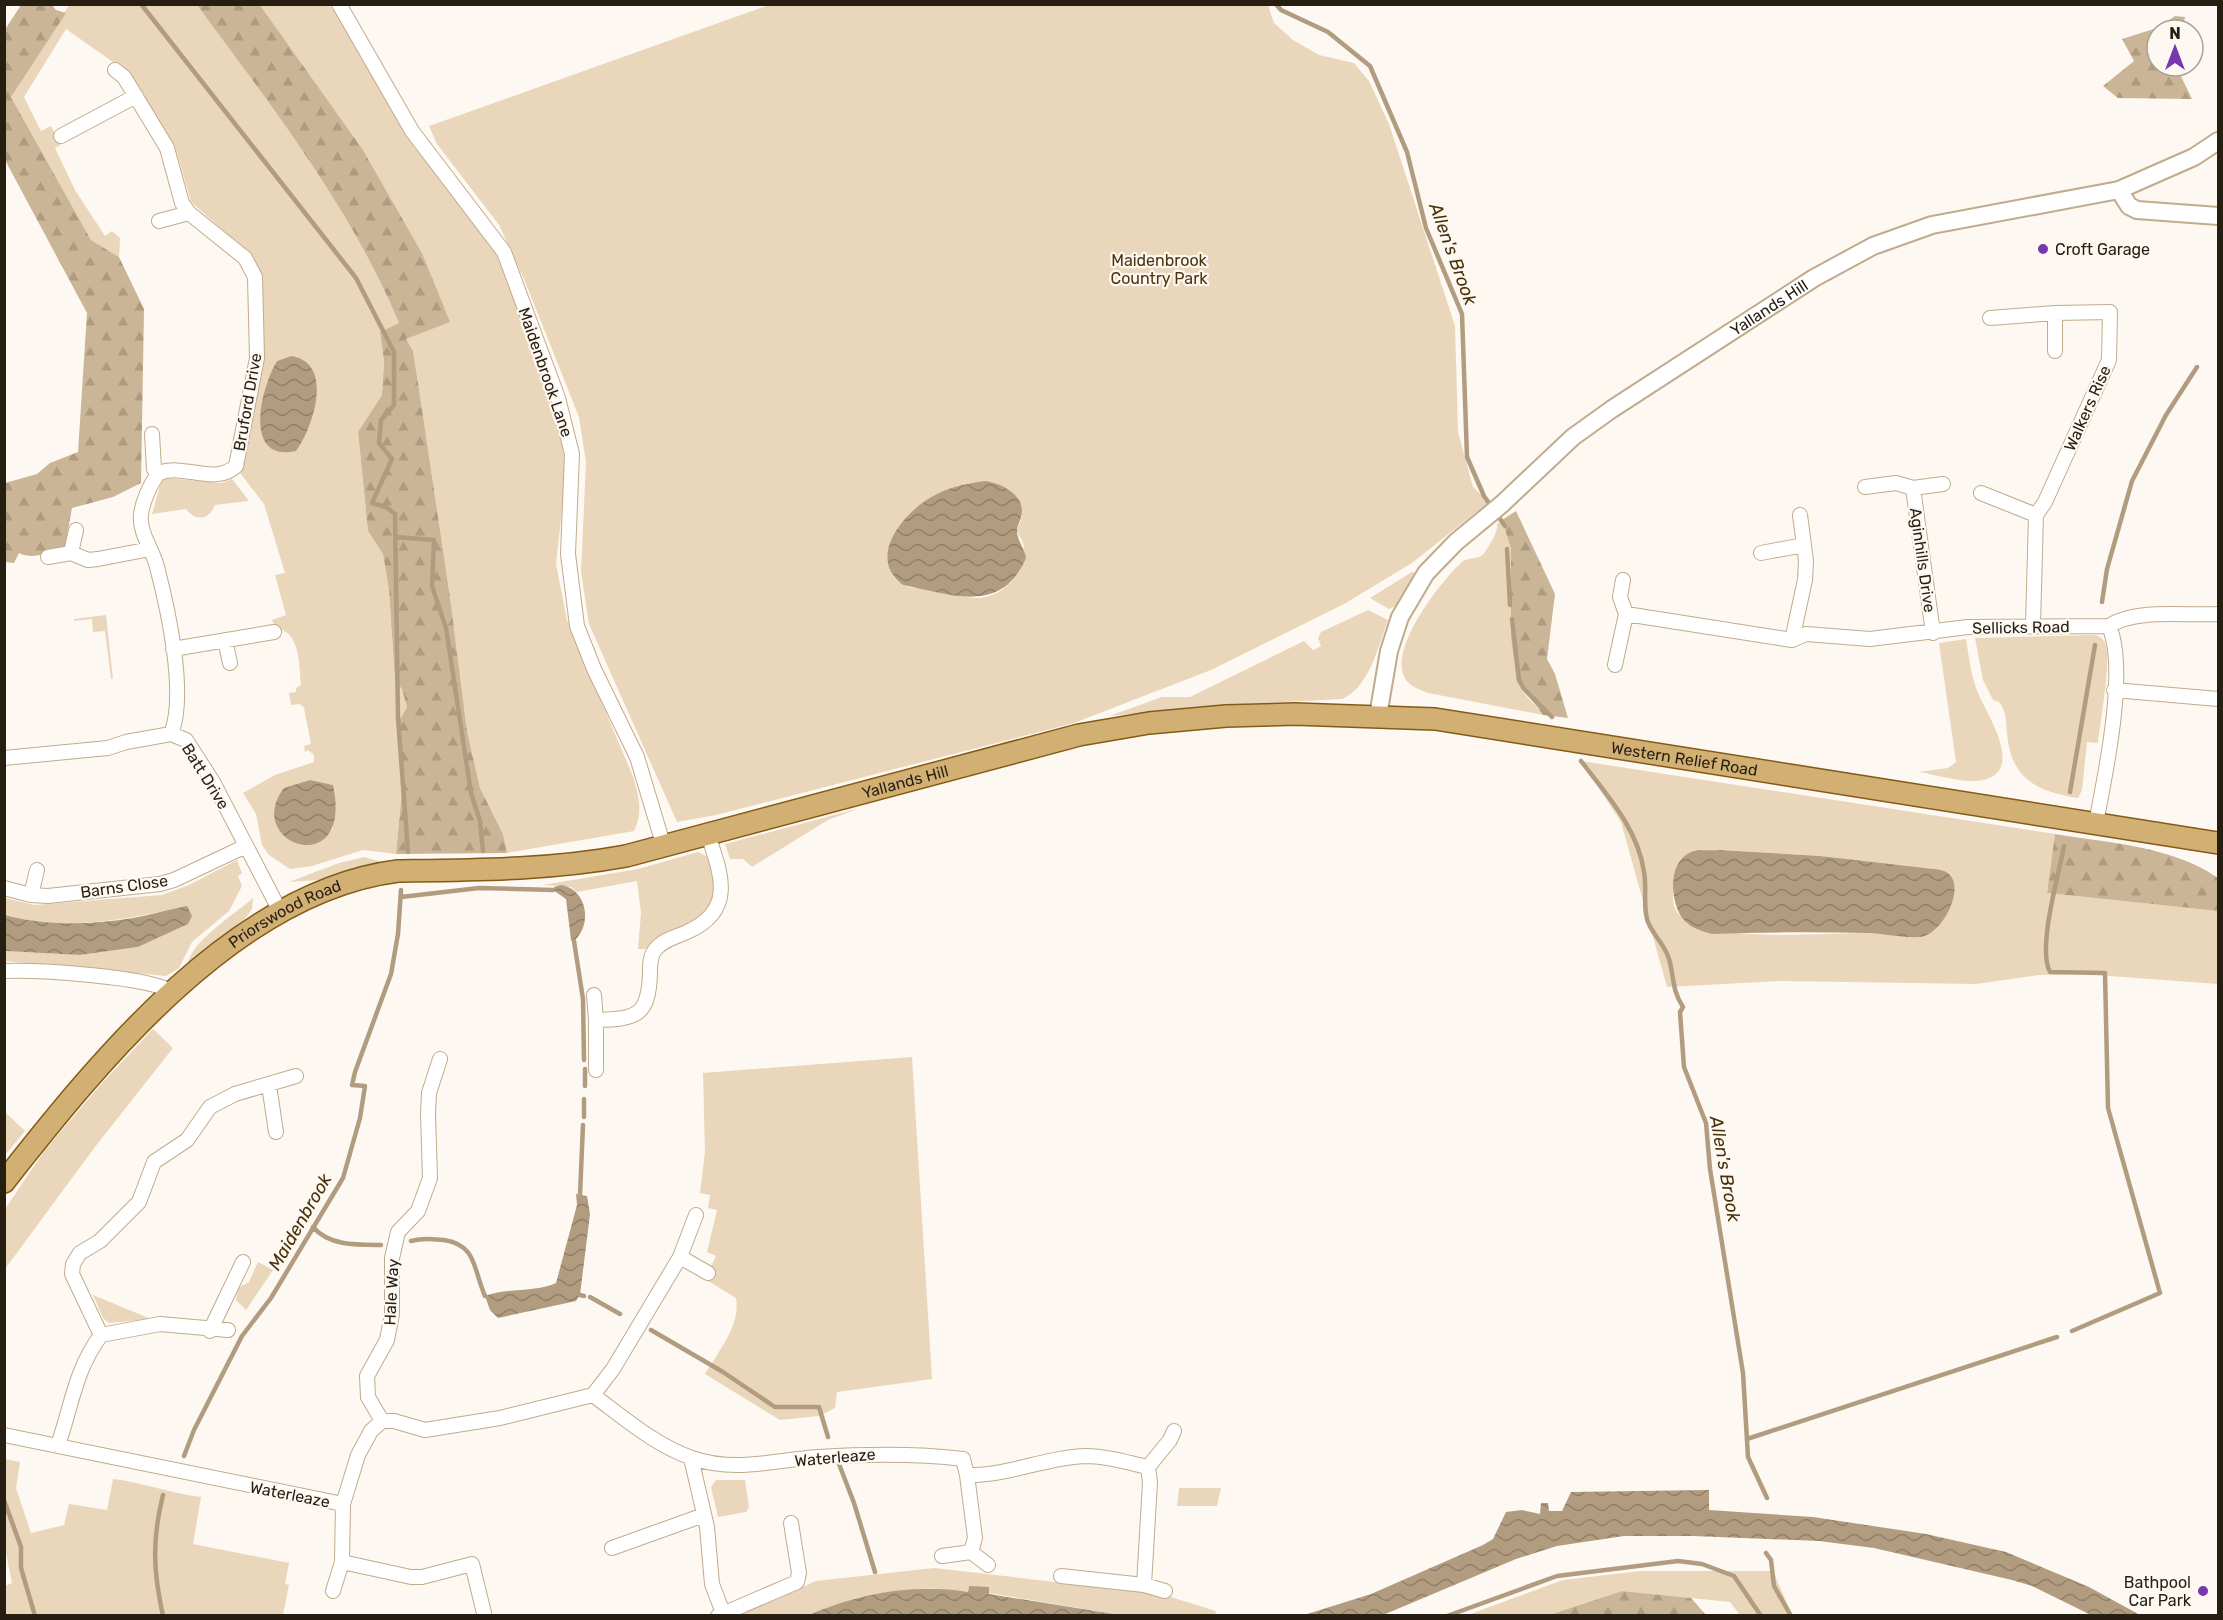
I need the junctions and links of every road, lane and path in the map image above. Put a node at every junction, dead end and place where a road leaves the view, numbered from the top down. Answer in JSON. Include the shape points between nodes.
{"nodes":[{"id":1,"x":339,"y":4,"type":"edge"},
{"id":2,"x":115,"y":70,"type":"dead end"},
{"id":3,"x":136,"y":96,"type":"junction"},
{"id":4,"x":61,"y":136,"type":"dead end"},
{"id":5,"x":2218,"y":141,"type":"edge"},
{"id":6,"x":2119,"y":190,"type":"junction"},
{"id":7,"x":189,"y":213,"type":"junction"},
{"id":8,"x":2218,"y":216,"type":"edge"},
{"id":9,"x":159,"y":221,"type":"dead end"},
{"id":10,"x":2055,"y":313,"type":"junction"},
{"id":11,"x":1990,"y":318,"type":"dead end"},
{"id":12,"x":2055,"y":351,"type":"dead end"},
{"id":13,"x":152,"y":434,"type":"dead end"},
{"id":14,"x":159,"y":473,"type":"junction"},
{"id":15,"x":1943,"y":484,"type":"dead end"},
{"id":16,"x":1865,"y":487,"type":"dead end"},
{"id":17,"x":1913,"y":488,"type":"junction"},
{"id":18,"x":1981,"y":493,"type":"dead end"},
{"id":19,"x":1800,"y":515,"type":"dead end"},
{"id":20,"x":2036,"y":515,"type":"junction"},
{"id":21,"x":76,"y":530,"type":"dead end"},
{"id":22,"x":1804,"y":545,"type":"junction"},
{"id":23,"x":150,"y":549,"type":"junction"},
{"id":24,"x":71,"y":553,"type":"junction"},
{"id":25,"x":1761,"y":553,"type":"dead end"},
{"id":26,"x":48,"y":557,"type":"dead end"},
{"id":27,"x":1623,"y":580,"type":"dead end"},
{"id":28,"x":1626,"y":614,"type":"junction"},
{"id":29,"x":2218,"y":614,"type":"edge"},
{"id":30,"x":2033,"y":625,"type":"junction"},
{"id":31,"x":2109,"y":626,"type":"junction"},
{"id":32,"x":274,"y":632,"type":"dead end"},
{"id":33,"x":1933,"y":633,"type":"junction"},
{"id":34,"x":225,"y":640,"type":"junction"},
{"id":35,"x":1792,"y":640,"type":"junction"},
{"id":36,"x":173,"y":649,"type":"junction"},
{"id":37,"x":230,"y":663,"type":"dead end"},
{"id":38,"x":1615,"y":665,"type":"dead end"},
{"id":39,"x":2114,"y":690,"type":"junction"},
{"id":40,"x":2218,"y":699,"type":"edge"},
{"id":41,"x":1378,"y":716,"type":"junction"},
{"id":42,"x":1149,"y":723,"type":"joint"},
{"id":43,"x":171,"y":734,"type":"junction"},
{"id":44,"x":4,"y":758,"type":"edge"},
{"id":45,"x":2097,"y":823,"type":"junction"},
{"id":46,"x":708,"y":836,"type":"junction"},
{"id":47,"x":2218,"y":843,"type":"edge"},
{"id":48,"x":246,"y":846,"type":"junction"},
{"id":49,"x":664,"y":847,"type":"junction"},
{"id":50,"x":37,"y":870,"type":"dead end"},
{"id":51,"x":4,"y":888,"type":"edge"},
{"id":52,"x":31,"y":895,"type":"junction"},
{"id":53,"x":280,"y":911,"type":"junction"},
{"id":54,"x":4,"y":971,"type":"edge"},
{"id":55,"x":174,"y":993,"type":"junction"},
{"id":56,"x":594,"y":995,"type":"dead end"},
{"id":57,"x":596,"y":1020,"type":"junction"},
{"id":58,"x":440,"y":1059,"type":"dead end"},
{"id":59,"x":596,"y":1070,"type":"dead end"},
{"id":60,"x":296,"y":1076,"type":"dead end"},
{"id":61,"x":269,"y":1085,"type":"junction"},
{"id":62,"x":276,"y":1132,"type":"dead end"},
{"id":63,"x":4,"y":1182,"type":"edge"},
{"id":64,"x":696,"y":1215,"type":"dead end"},
{"id":65,"x":680,"y":1257,"type":"junction"},
{"id":66,"x":243,"y":1262,"type":"dead end"},
{"id":67,"x":708,"y":1273,"type":"dead end"},
{"id":68,"x":228,"y":1330,"type":"dead end"},
{"id":69,"x":210,"y":1331,"type":"junction"},
{"id":70,"x":101,"y":1335,"type":"junction"},
{"id":71,"x":593,"y":1395,"type":"junction"},
{"id":72,"x":382,"y":1421,"type":"junction"},
{"id":73,"x":1174,"y":1431,"type":"dead end"},
{"id":74,"x":4,"y":1435,"type":"edge"},
{"id":75,"x":58,"y":1445,"type":"junction"},
{"id":76,"x":691,"y":1458,"type":"junction"},
{"id":77,"x":1148,"y":1467,"type":"junction"},
{"id":78,"x":967,"y":1475,"type":"junction"},
{"id":79,"x":343,"y":1504,"type":"junction"},
{"id":80,"x":704,"y":1515,"type":"junction"},
{"id":81,"x":790,"y":1523,"type":"dead end"},
{"id":82,"x":612,"y":1548,"type":"dead end"},
{"id":83,"x":971,"y":1552,"type":"junction"},
{"id":84,"x":942,"y":1556,"type":"dead end"},
{"id":85,"x":342,"y":1562,"type":"junction"},
{"id":86,"x":988,"y":1565,"type":"dead end"},
{"id":87,"x":1061,"y":1576,"type":"dead end"},
{"id":88,"x":1144,"y":1585,"type":"junction"},
{"id":89,"x":333,"y":1591,"type":"dead end"},
{"id":90,"x":1165,"y":1591,"type":"dead end"},
{"id":91,"x":484,"y":1613,"type":"dead end"},
{"id":92,"x":721,"y":1615,"type":"edge"}],
"edges":[{"from":1,"to":49,"type":"street","name":"Maidenbrook Lane","via":[[412,131],[504,252],[558,398],[572,454],[568,554],[577,626],[637,757]]},
{"from":2,"to":3,"type":"street","name":"Bruford Drive"},
{"from":3,"to":4,"type":"street"},
{"from":3,"to":7,"type":"street","name":"Bruford Drive","via":[[167,148],[182,203]]},
{"from":5,"to":6,"type":"street","name":"Yallands Hill","via":[[2194,157]]},
{"from":6,"to":8,"type":"street","via":[[2129,206],[2138,210]]},
{"from":6,"to":41,"type":"street","name":"Yallands Hill","via":[[1932,225],[1873,246],[1814,278],[1612,408],[1573,437],[1426,573],[1400,617],[1389,651]]},
{"from":7,"to":9,"type":"street"},
{"from":7,"to":14,"type":"street","name":"Bruford Drive","via":[[245,258],[255,277],[257,358],[236,466],[218,476],[184,470]]},
{"from":10,"to":11,"type":"street","name":"Walkers Rise"},
{"from":10,"to":12,"type":"street"},
{"from":10,"to":20,"type":"street","name":"Walkers Rise","via":[[2110,312],[2109,360]]},
{"from":13,"to":14,"type":"street","via":[[154,469]]},
{"from":14,"to":23,"type":"street","via":[[141,514]]},
{"from":15,"to":17,"type":"street","name":"Aginhills Drive"},
{"from":16,"to":17,"type":"street","name":"Aginhills Drive","via":[[1896,483]]},
{"from":17,"to":33,"type":"street","name":"Aginhills Drive"},
{"from":18,"to":20,"type":"street"},
{"from":19,"to":22,"type":"street"},
{"from":20,"to":30,"type":"street","name":"Walkers Rise"},
{"from":21,"to":24,"type":"street"},
{"from":22,"to":25,"type":"street"},
{"from":22,"to":35,"type":"street","via":[[1805,580]]},
{"from":23,"to":24,"type":"street","via":[[88,560]]},
{"from":23,"to":36,"type":"street","via":[[157,566]]},
{"from":24,"to":26,"type":"street"},
{"from":27,"to":28,"type":"street","via":[[1620,597]]},
{"from":28,"to":35,"type":"street","name":"Aginhills Drive"},
{"from":28,"to":38,"type":"street"},
{"from":29,"to":31,"type":"street","name":"Sellicks Road","via":[[2134,616]]},
{"from":30,"to":31,"type":"street","name":"Sellicks Road"},
{"from":30,"to":33,"type":"street","name":"Sellicks Road","via":[[1968,627]]},
{"from":31,"to":39,"type":"street","via":[[2115,652]]},
{"from":32,"to":34,"type":"street"},
{"from":33,"to":35,"type":"street","name":"Aginhills Drive","via":[[1870,639],[1806,634]]},
{"from":34,"to":36,"type":"street"},
{"from":34,"to":37,"type":"street"},
{"from":36,"to":43,"type":"street","via":[[178,708]]},
{"from":39,"to":40,"type":"street"},
{"from":39,"to":45,"type":"street"},
{"from":41,"to":42,"type":"main road","name":"Western Relief Road","via":[[1295,714]]},
{"from":41,"to":45,"type":"main road","name":"Western Relief Road","via":[[1435,719],[1584,741]]},
{"from":42,"to":46,"type":"main road","name":"Yallands Hill","via":[[1079,735]]},
{"from":43,"to":44,"type":"street","name":"Batt Drive","via":[[108,748]]},
{"from":43,"to":48,"type":"street","name":"Batt Drive","via":[[186,740]]},
{"from":45,"to":47,"type":"main road","name":"Western Relief Road"},
{"from":46,"to":49,"type":"main road","name":"Yallands Hill"},
{"from":46,"to":57,"type":"street","via":[[722,890],[710,919],[654,951],[649,996],[640,1012],[625,1019]]},
{"from":48,"to":52,"type":"street","name":"Barns Close","via":[[166,883]]},
{"from":48,"to":53,"type":"street","name":"Batt Drive"},
{"from":49,"to":53,"type":"main road","name":"Priorswood Road","via":[[561,867],[381,874],[329,889]]},
{"from":50,"to":52,"type":"street"},
{"from":51,"to":52,"type":"street","name":"Barns Close"},
{"from":53,"to":55,"type":"main road","name":"Priorswood Road"},
{"from":54,"to":55,"type":"street","via":[[101,977],[163,987]]},
{"from":55,"to":63,"type":"main road","name":"Priorswood Road","via":[[90,1076]]},
{"from":56,"to":57,"type":"street"},
{"from":57,"to":59,"type":"street"},
{"from":58,"to":72,"type":"street","name":"Hale Way","via":[[429,1093],[430,1178],[418,1211],[399,1232],[392,1258],[392,1314],[387,1340],[368,1376],[368,1397]]},
{"from":60,"to":61,"type":"street"},
{"from":61,"to":62,"type":"street"},
{"from":61,"to":70,"type":"street","via":[[219,1100],[210,1107],[187,1140],[154,1162],[139,1202],[100,1240],[80,1253],[72,1274]]},
{"from":64,"to":65,"type":"street"},
{"from":65,"to":67,"type":"street"},
{"from":65,"to":71,"type":"street","via":[[613,1370]]},
{"from":66,"to":69,"type":"street"},
{"from":68,"to":69,"type":"street"},
{"from":69,"to":70,"type":"street","via":[[160,1324]]},
{"from":70,"to":75,"type":"street","via":[[86,1354],[76,1379]]},
{"from":71,"to":72,"type":"street","via":[[500,1418],[425,1430]]},
{"from":71,"to":76,"type":"street","name":"Waterleaze","via":[[656,1442]]},
{"from":72,"to":79,"type":"street","name":"Waterleaze","via":[[371,1431],[358,1455]]},
{"from":73,"to":77,"type":"street"},
{"from":74,"to":75,"type":"street","name":"Waterleaze"},
{"from":75,"to":79,"type":"street","name":"Waterleaze"},
{"from":76,"to":78,"type":"street","name":"Waterleaze","via":[[747,1467],[817,1457],[927,1455],[963,1459]]},
{"from":76,"to":80,"type":"street"},
{"from":77,"to":78,"type":"street","via":[[1089,1456],[987,1476]]},
{"from":77,"to":88,"type":"street"},
{"from":78,"to":83,"type":"street","via":[[975,1538]]},
{"from":79,"to":85,"type":"street"},
{"from":80,"to":82,"type":"street"},
{"from":80,"to":92,"type":"street","via":[[711,1584]]},
{"from":81,"to":92,"type":"street","via":[[797,1582]]},
{"from":83,"to":84,"type":"street"},
{"from":83,"to":86,"type":"street"},
{"from":85,"to":89,"type":"street"},
{"from":85,"to":91,"type":"street","via":[[411,1577],[472,1564]]},
{"from":87,"to":88,"type":"street"},
{"from":88,"to":90,"type":"street"}]}
